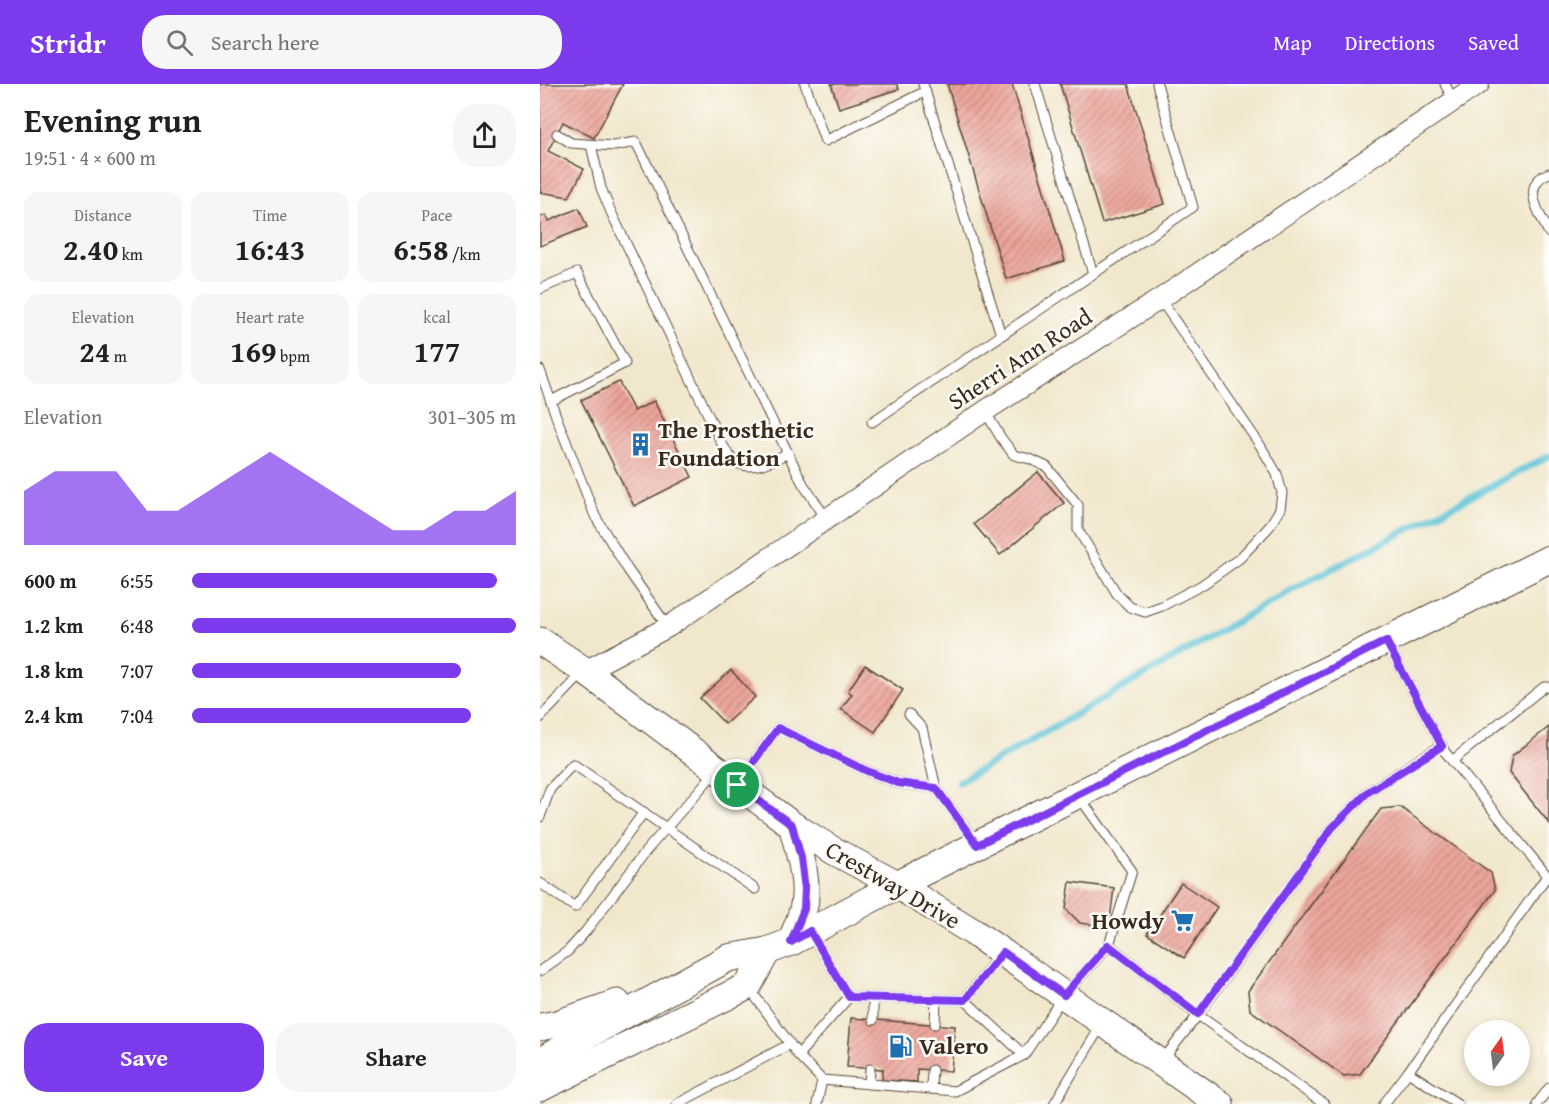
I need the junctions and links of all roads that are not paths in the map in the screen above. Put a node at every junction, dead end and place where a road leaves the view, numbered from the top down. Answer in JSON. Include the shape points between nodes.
{"nodes":[{"id":1,"x":806,"y":84,"type":"edge"},
{"id":2,"x":1035,"y":84,"type":"edge"},
{"id":3,"x":1157,"y":84,"type":"edge"},
{"id":4,"x":1479,"y":84,"type":"edge"},
{"id":5,"x":925,"y":88,"type":"edge"},
{"id":6,"x":1449,"y":93,"type":"edge"},
{"id":7,"x":557,"y":134,"type":"dead end"},
{"id":8,"x":591,"y":145,"type":"junction"},
{"id":9,"x":1549,"y":173,"type":"edge"},
{"id":10,"x":1549,"y":233,"type":"edge"},
{"id":11,"x":1093,"y":274,"type":"junction"},
{"id":12,"x":540,"y":289,"type":"edge"},
{"id":13,"x":1160,"y":298,"type":"junction"},
{"id":14,"x":1001,"y":336,"type":"junction"},
{"id":15,"x":540,"y":370,"type":"edge"},
{"id":16,"x":551,"y":401,"type":"junction"},
{"id":17,"x":985,"y":411,"type":"junction"},
{"id":18,"x":872,"y":422,"type":"dead end"},
{"id":19,"x":788,"y":453,"type":"junction"},
{"id":20,"x":826,"y":519,"type":"junction"},
{"id":21,"x":1549,"y":559,"type":"edge"},
{"id":22,"x":668,"y":627,"type":"junction"},
{"id":23,"x":540,"y":641,"type":"edge"},
{"id":24,"x":1386,"y":641,"type":"junction"},
{"id":25,"x":585,"y":671,"type":"junction"},
{"id":26,"x":1549,"y":687,"type":"edge"},
{"id":27,"x":909,"y":714,"type":"dead end"},
{"id":28,"x":540,"y":718,"type":"edge"},
{"id":29,"x":1442,"y":746,"type":"junction"},
{"id":30,"x":1452,"y":760,"type":"junction"},
{"id":31,"x":728,"y":777,"type":"junction"},
{"id":32,"x":936,"y":788,"type":"junction"},
{"id":33,"x":1078,"y":795,"type":"junction"},
{"id":34,"x":644,"y":812,"type":"junction"},
{"id":35,"x":540,"y":814,"type":"edge"},
{"id":36,"x":792,"y":825,"type":"junction"},
{"id":37,"x":665,"y":827,"type":"junction"},
{"id":38,"x":977,"y":845,"type":"junction"},
{"id":39,"x":1548,"y":877,"type":"edge"},
{"id":40,"x":540,"y":883,"type":"edge"},
{"id":41,"x":897,"y":885,"type":"junction"},
{"id":42,"x":755,"y":889,"type":"dead end"},
{"id":43,"x":789,"y":941,"type":"junction"},
{"id":44,"x":1108,"y":945,"type":"junction"},
{"id":45,"x":1003,"y":952,"type":"junction"},
{"id":46,"x":540,"y":971,"type":"edge"},
{"id":47,"x":692,"y":976,"type":"junction"},
{"id":48,"x":748,"y":986,"type":"junction"},
{"id":49,"x":1064,"y":995,"type":"junction"},
{"id":50,"x":849,"y":997,"type":"junction"},
{"id":51,"x":873,"y":998,"type":"junction"},
{"id":52,"x":936,"y":1000,"type":"junction"},
{"id":53,"x":965,"y":1000,"type":"junction"},
{"id":54,"x":1198,"y":1014,"type":"junction"},
{"id":55,"x":873,"y":1020,"type":"dead end"},
{"id":56,"x":1103,"y":1022,"type":"junction"},
{"id":57,"x":935,"y":1024,"type":"dead end"},
{"id":58,"x":540,"y":1027,"type":"edge"},
{"id":59,"x":790,"y":1044,"type":"junction"},
{"id":60,"x":798,"y":1055,"type":"junction"},
{"id":61,"x":1024,"y":1055,"type":"junction"},
{"id":62,"x":540,"y":1061,"type":"edge"},
{"id":63,"x":1161,"y":1062,"type":"junction"},
{"id":64,"x":870,"y":1069,"type":"dead end"},
{"id":65,"x":932,"y":1070,"type":"dead end"},
{"id":66,"x":1408,"y":1072,"type":"junction"},
{"id":67,"x":822,"y":1080,"type":"junction"},
{"id":68,"x":869,"y":1084,"type":"junction"},
{"id":69,"x":540,"y":1088,"type":"edge"},
{"id":70,"x":1549,"y":1088,"type":"edge"},
{"id":71,"x":932,"y":1089,"type":"junction"},
{"id":72,"x":677,"y":1104,"type":"edge"},
{"id":73,"x":817,"y":1104,"type":"edge"},
{"id":74,"x":1054,"y":1104,"type":"edge"},
{"id":75,"x":1220,"y":1104,"type":"edge"},
{"id":76,"x":1324,"y":1104,"type":"edge"},
{"id":77,"x":1384,"y":1104,"type":"edge"},
{"id":78,"x":1458,"y":1104,"type":"edge"},
{"id":79,"x":1537,"y":1104,"type":"edge"}],
"edges":[{"from":1,"to":5,"type":"lane","via":[[825,141]]},
{"from":2,"to":11,"type":"lane"},
{"from":3,"to":11,"type":"lane","via":[[1193,207]]},
{"from":4,"to":6,"type":"street","name":"Sherri Ann Road"},
{"from":5,"to":14,"type":"lane"},
{"from":6,"to":13,"type":"street","name":"Sherri Ann Road"},
{"from":7,"to":8,"type":"lane","via":[[571,143]]},
{"from":8,"to":19,"type":"lane","via":[[636,142]]},
{"from":8,"to":19,"type":"lane","via":[[611,212],[721,442],[732,459],[746,465],[768,463]]},
{"from":9,"to":10,"type":"lane","via":[[1534,186],[1533,199]]},
{"from":11,"to":14,"type":"lane"},
{"from":12,"to":16,"type":"lane","via":[[577,273],[625,363]]},
{"from":13,"to":17,"type":"street","name":"Sherri Ann Road"},
{"from":13,"to":17,"type":"lane","via":[[1260,445],[1277,474],[1282,493],[1280,509],[1269,528],[1240,558],[1202,585],[1145,612],[1130,607],[1117,594],[1078,530],[1078,505],[1047,467],[1014,455]]},
{"from":14,"to":18,"type":"lane"},
{"from":15,"to":16,"type":"lane"},
{"from":16,"to":22,"type":"lane","via":[[595,516]]},
{"from":17,"to":20,"type":"street","name":"Sherri Ann Road"},
{"from":19,"to":20,"type":"lane"},
{"from":20,"to":22,"type":"street","name":"Sherri Ann Road"},
{"from":21,"to":24,"type":"main road"},
{"from":22,"to":25,"type":"street","name":"Sherri Ann Road"},
{"from":23,"to":25,"type":"main road","name":"Crestway Drive"},
{"from":24,"to":29,"type":"lane"},
{"from":24,"to":33,"type":"main road"},
{"from":25,"to":28,"type":"lane"},
{"from":25,"to":31,"type":"main road","name":"Crestway Drive"},
{"from":26,"to":30,"type":"lane","via":[[1544,687]]},
{"from":27,"to":32,"type":"lane","via":[[922,728]]},
{"from":29,"to":30,"type":"lane"},
{"from":29,"to":54,"type":"lane","via":[[1368,792],[1332,828]]},
{"from":30,"to":39,"type":"lane"},
{"from":31,"to":32,"type":"lane","via":[[778,728],[898,783]]},
{"from":31,"to":36,"type":"main road","name":"Crestway Drive"},
{"from":31,"to":37,"type":"lane"},
{"from":32,"to":38,"type":"lane"},
{"from":33,"to":38,"type":"main road"},
{"from":33,"to":44,"type":"lane","via":[[1132,871]]},
{"from":34,"to":35,"type":"lane","via":[[573,764],[550,789]]},
{"from":34,"to":37,"type":"lane"},
{"from":34,"to":40,"type":"lane","via":[[575,907]]},
{"from":36,"to":41,"type":"main road","name":"Crestway Drive"},
{"from":36,"to":43,"type":"main road","via":[[805,889],[804,909]]},
{"from":37,"to":42,"type":"lane"},
{"from":37,"to":46,"type":"lane","via":[[568,951]]},
{"from":38,"to":41,"type":"main road"},
{"from":39,"to":66,"type":"lane"},
{"from":41,"to":43,"type":"main road"},
{"from":41,"to":45,"type":"main road","name":"Crestway Drive"},
{"from":43,"to":47,"type":"main road","via":[[728,957]]},
{"from":43,"to":48,"type":"main road"},
{"from":43,"to":50,"type":"lane"},
{"from":44,"to":49,"type":"lane"},
{"from":44,"to":54,"type":"lane"},
{"from":45,"to":49,"type":"main road","name":"Crestway Drive"},
{"from":45,"to":53,"type":"lane"},
{"from":47,"to":58,"type":"main road"},
{"from":47,"to":62,"type":"main road"},
{"from":48,"to":59,"type":"lane"},
{"from":48,"to":69,"type":"main road"},
{"from":49,"to":56,"type":"main road","name":"Crestway Drive"},
{"from":49,"to":61,"type":"lane"},
{"from":50,"to":51,"type":"lane"},
{"from":50,"to":60,"type":"lane"},
{"from":51,"to":52,"type":"lane"},
{"from":51,"to":55,"type":"lane"},
{"from":52,"to":53,"type":"lane"},
{"from":52,"to":57,"type":"lane"},
{"from":53,"to":61,"type":"lane"},
{"from":54,"to":63,"type":"lane"},
{"from":54,"to":76,"type":"lane"},
{"from":56,"to":63,"type":"main road","name":"Crestway Drive"},
{"from":56,"to":74,"type":"lane"},
{"from":59,"to":60,"type":"lane"},
{"from":59,"to":72,"type":"lane"},
{"from":60,"to":67,"type":"lane"},
{"from":61,"to":71,"type":"lane","via":[[955,1091]]},
{"from":63,"to":75,"type":"main road","name":"Crestway Drive"},
{"from":64,"to":68,"type":"lane"},
{"from":65,"to":71,"type":"lane"},
{"from":66,"to":77,"type":"lane"},
{"from":66,"to":78,"type":"lane"},
{"from":67,"to":68,"type":"lane"},
{"from":67,"to":73,"type":"lane"},
{"from":68,"to":71,"type":"lane"},
{"from":70,"to":79,"type":"lane"}]}
